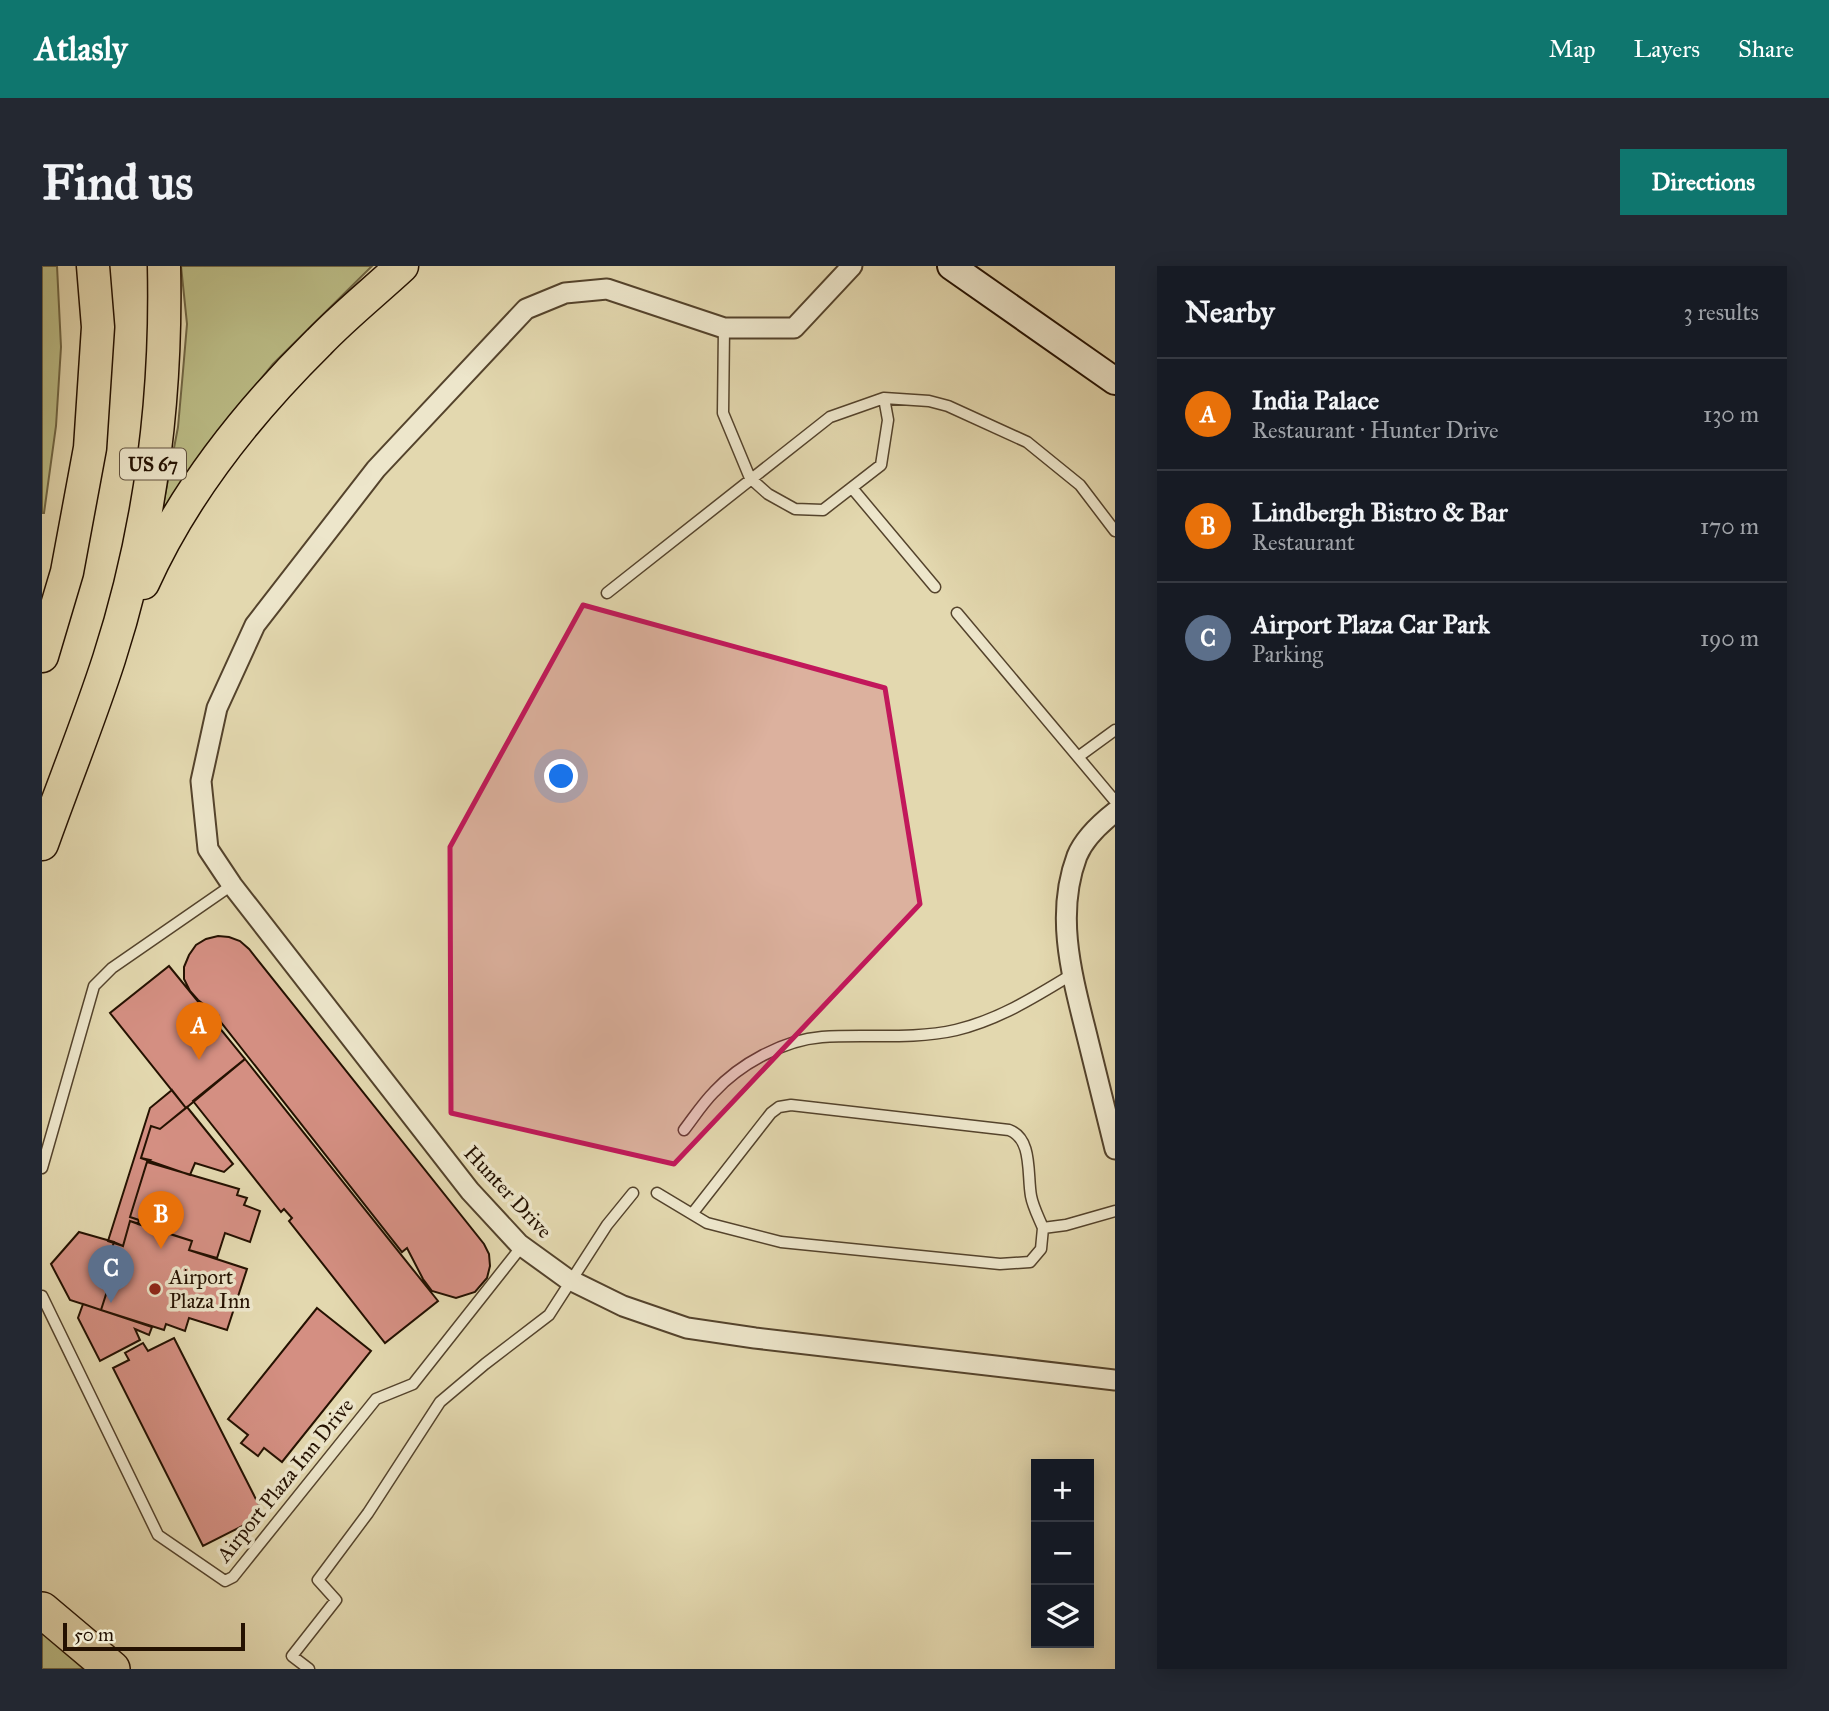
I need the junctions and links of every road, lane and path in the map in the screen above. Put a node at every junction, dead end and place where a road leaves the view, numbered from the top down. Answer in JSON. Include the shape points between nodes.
{"nodes":[{"id":1,"x":93,"y":266,"type":"edge"},
{"id":2,"x":163,"y":266,"type":"edge"},
{"id":3,"x":402,"y":266,"type":"edge"},
{"id":4,"x":852,"y":266,"type":"edge"},
{"id":5,"x":951,"y":266,"type":"edge"},
{"id":6,"x":724,"y":328,"type":"junction"},
{"id":7,"x":1115,"y":381,"type":"edge"},
{"id":8,"x":884,"y":398,"type":"junction"},
{"id":9,"x":750,"y":478,"type":"junction"},
{"id":10,"x":852,"y":488,"type":"junction"},
{"id":11,"x":1115,"y":531,"type":"edge"},
{"id":12,"x":934,"y":587,"type":"dead end"},
{"id":13,"x":607,"y":593,"type":"dead end"},
{"id":14,"x":957,"y":613,"type":"dead end"},
{"id":15,"x":42,"y":656,"type":"edge"},
{"id":16,"x":109,"y":658,"type":"junction"},
{"id":17,"x":1115,"y":730,"type":"edge"},
{"id":18,"x":1078,"y":757,"type":"junction"},
{"id":19,"x":1115,"y":801,"type":"edge"},
{"id":20,"x":1115,"y":812,"type":"edge"},
{"id":21,"x":42,"y":844,"type":"edge"},
{"id":22,"x":232,"y":886,"type":"junction"},
{"id":23,"x":1072,"y":975,"type":"junction"},
{"id":24,"x":1109,"y":1102,"type":"edge"},
{"id":25,"x":684,"y":1130,"type":"dead end"},
{"id":26,"x":1115,"y":1149,"type":"edge"},
{"id":27,"x":42,"y":1168,"type":"edge"},
{"id":28,"x":633,"y":1193,"type":"dead end"},
{"id":29,"x":657,"y":1193,"type":"dead end"},
{"id":30,"x":1115,"y":1211,"type":"edge"},
{"id":31,"x":692,"y":1214,"type":"junction"},
{"id":32,"x":1043,"y":1228,"type":"junction"},
{"id":33,"x":522,"y":1246,"type":"junction"},
{"id":34,"x":571,"y":1281,"type":"junction"},
{"id":35,"x":42,"y":1297,"type":"edge"},
{"id":36,"x":1115,"y":1380,"type":"edge"},
{"id":37,"x":42,"y":1610,"type":"edge"},
{"id":38,"x":112,"y":1669,"type":"edge"},
{"id":39,"x":309,"y":1669,"type":"edge"}],
"edges":[{"from":1,"to":15,"type":"highway","number":"US 67","via":[[98,327],[90,449],[67,572]]},
{"from":2,"to":16,"type":"highway","number":"US 67","via":[[164,363],[153,469]]},
{"from":3,"to":16,"type":"highway","via":[[262,401],[200,481],[157,551]]},
{"from":4,"to":6,"type":"street","name":"Hunter Drive","via":[[794,328]]},
{"from":5,"to":7,"type":"main road"},
{"from":6,"to":9,"type":"lane","via":[[723,413]]},
{"from":6,"to":22,"type":"street","name":"Hunter Drive","via":[[607,289],[565,293],[526,309],[376,469],[255,625],[217,708],[201,781],[202,803],[208,849]]},
{"from":8,"to":9,"type":"lane","via":[[830,417]]},
{"from":8,"to":10,"type":"lane","via":[[888,420],[881,465]]},
{"from":8,"to":11,"type":"lane","via":[[948,406],[1027,442],[1080,485]]},
{"from":9,"to":10,"type":"lane","via":[[794,509],[823,510]]},
{"from":9,"to":13,"type":"lane"},
{"from":10,"to":12,"type":"lane"},
{"from":14,"to":18,"type":"lane"},
{"from":16,"to":21,"type":"highway","number":"US 67"},
{"from":17,"to":18,"type":"lane"},
{"from":18,"to":19,"type":"lane"},
{"from":20,"to":23,"type":"street","via":[[1078,854],[1065,928]]},
{"from":22,"to":27,"type":"lane","via":[[112,968],[94,986]]},
{"from":22,"to":33,"type":"street","name":"Hunter Drive","via":[[470,1191]]},
{"from":23,"to":24,"type":"street"},
{"from":23,"to":25,"type":"lane","via":[[1012,1010],[956,1030],[820,1037],[775,1050],[730,1076]]},
{"from":24,"to":26,"type":"street"},
{"from":28,"to":34,"type":"lane"},
{"from":29,"to":31,"type":"lane"},
{"from":30,"to":32,"type":"lane"},
{"from":31,"to":32,"type":"lane","via":[[708,1223],[781,1242],[1000,1264],[1030,1262],[1041,1249]]},
{"from":31,"to":32,"type":"lane","via":[[771,1113],[791,1105],[1018,1133],[1024,1143],[1031,1199]]},
{"from":33,"to":34,"type":"street","name":"Hunter Drive"},
{"from":33,"to":35,"type":"lane","name":"Airport Plaza Inn Drive","via":[[413,1384],[376,1399],[233,1577],[225,1581],[158,1535]]},
{"from":34,"to":36,"type":"street","name":"Hunter Drive","via":[[623,1306],[687,1328]]},
{"from":34,"to":39,"type":"lane","via":[[550,1315],[440,1402],[318,1580],[336,1600],[292,1656]]},
{"from":37,"to":38,"type":"highway"}]}
